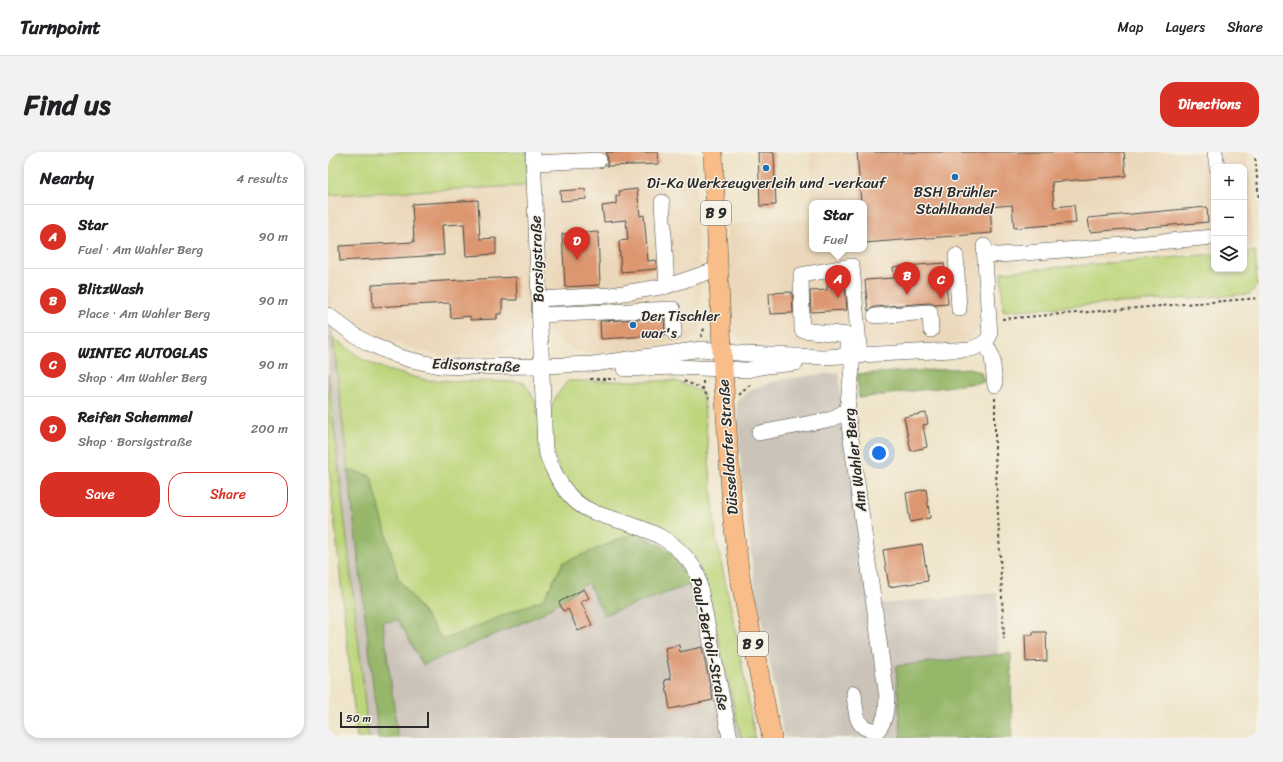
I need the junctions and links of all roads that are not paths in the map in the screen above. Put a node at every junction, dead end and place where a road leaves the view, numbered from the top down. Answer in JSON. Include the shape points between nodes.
{"nodes":[{"id":1,"x":713,"y":152,"type":"edge"},
{"id":2,"x":1215,"y":152,"type":"edge"},
{"id":3,"x":533,"y":158,"type":"edge"},
{"id":4,"x":599,"y":160,"type":"dead end"},
{"id":5,"x":1217,"y":164,"type":"edge"},
{"id":6,"x":662,"y":202,"type":"dead end"},
{"id":7,"x":1211,"y":237,"type":"edge"},
{"id":8,"x":956,"y":256,"type":"dead end"},
{"id":9,"x":718,"y":269,"type":"junction"},
{"id":10,"x":667,"y":286,"type":"junction"},
{"id":11,"x":539,"y":299,"type":"junction"},
{"id":12,"x":959,"y":309,"type":"dead end"},
{"id":13,"x":328,"y":315,"type":"edge"},
{"id":14,"x":539,"y":315,"type":"junction"},
{"id":15,"x":875,"y":316,"type":"dead end"},
{"id":16,"x":931,"y":330,"type":"dead end"},
{"id":17,"x":674,"y":333,"type":"dead end"},
{"id":18,"x":985,"y":343,"type":"junction"},
{"id":19,"x":722,"y":350,"type":"junction"},
{"id":20,"x":853,"y":356,"type":"junction"},
{"id":21,"x":823,"y":357,"type":"junction"},
{"id":22,"x":541,"y":366,"type":"junction"},
{"id":23,"x":723,"y":370,"type":"junction"},
{"id":24,"x":994,"y":385,"type":"road end"},
{"id":25,"x":847,"y":410,"type":"junction"},
{"id":26,"x":759,"y":433,"type":"dead end"},
{"id":27,"x":854,"y":693,"type":"dead end"},
{"id":28,"x":730,"y":738,"type":"edge"},
{"id":29,"x":772,"y":738,"type":"edge"}],
"edges":[{"from":1,"to":9,"type":"main road","name":"Düsseldorfer Straße","number":"B 9"},
{"from":2,"to":5,"type":"street"},
{"from":3,"to":4,"type":"street"},
{"from":3,"to":11,"type":"street","name":"Borsigstraße"},
{"from":6,"to":10,"type":"street"},
{"from":7,"to":18,"type":"street","via":[[999,255],[985,250],[990,335]]},
{"from":8,"to":12,"type":"street"},
{"from":9,"to":10,"type":"street"},
{"from":9,"to":19,"type":"main road","name":"Düsseldorfer Straße","number":"B 9"},
{"from":10,"to":11,"type":"street","via":[[611,295]]},
{"from":11,"to":14,"type":"street","name":"Borsigstraße"},
{"from":13,"to":22,"type":"street","name":"Edisonstraße","via":[[368,344],[407,359],[439,366]]},
{"from":14,"to":17,"type":"street","via":[[673,309]]},
{"from":14,"to":22,"type":"street","name":"Borsigstraße"},
{"from":15,"to":16,"type":"street","via":[[930,312]]},
{"from":18,"to":20,"type":"street","via":[[971,349]]},
{"from":18,"to":24,"type":"street","via":[[992,356]]},
{"from":19,"to":21,"type":"street","via":[[747,354]]},
{"from":19,"to":22,"type":"street","name":"Edisonstraße","via":[[702,349],[621,361]]},
{"from":19,"to":23,"type":"main road","name":"Düsseldorfer Straße","number":"B 9"},
{"from":20,"to":20,"type":"street","via":[[852,266],[801,274],[802,330],[848,335]]},
{"from":20,"to":21,"type":"street"},
{"from":20,"to":25,"type":"street","name":"Am Wahler Berg"},
{"from":21,"to":23,"type":"street","via":[[748,370]]},
{"from":22,"to":23,"type":"street","name":"Edisonstraße","via":[[596,370],[676,367]]},
{"from":22,"to":28,"type":"street","name":"Paul-Bertoli-Straße","via":[[545,449],[564,488],[574,500],[588,509],[662,537],[680,550],[697,573]]},
{"from":23,"to":29,"type":"main road","name":"Düsseldorfer Straße","number":"B 9","via":[[733,521],[741,583]]},
{"from":25,"to":26,"type":"street","via":[[832,419]]},
{"from":25,"to":27,"type":"street","name":"Am Wahler Berg","via":[[887,698],[886,714],[878,730],[869,730],[860,725]]}]}
